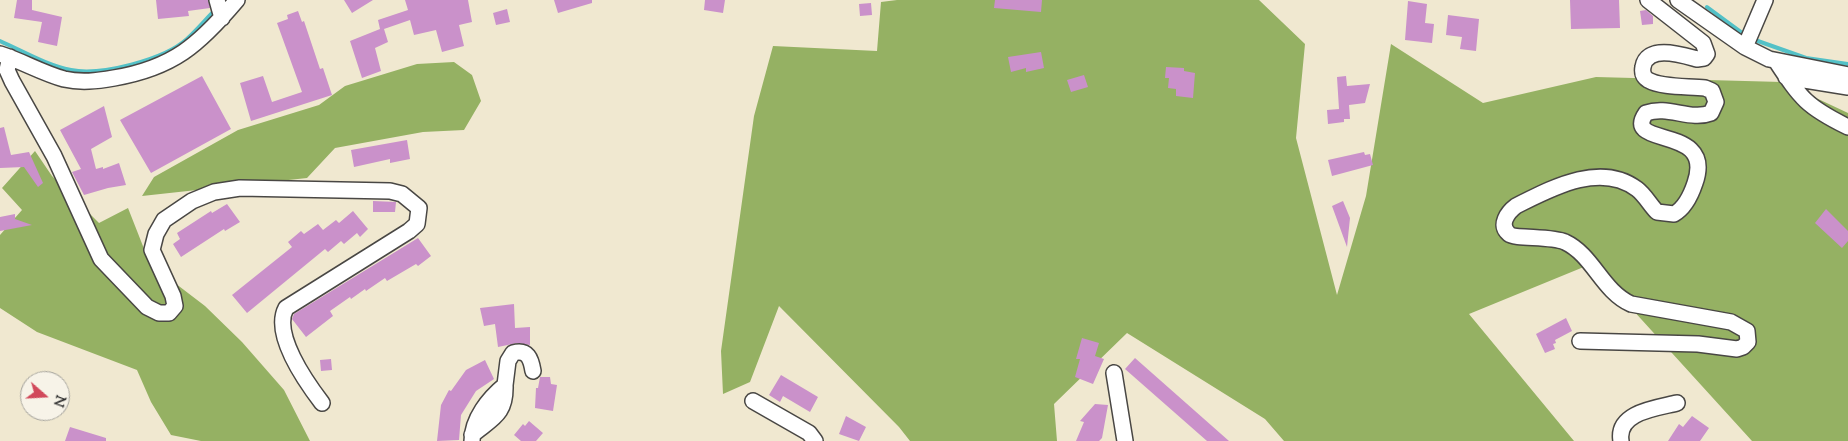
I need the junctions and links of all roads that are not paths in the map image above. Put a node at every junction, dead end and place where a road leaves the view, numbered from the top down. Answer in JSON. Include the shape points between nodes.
{"nodes":[{"id":1,"x":217,"y":0,"type":"edge"},
{"id":2,"x":237,"y":0,"type":"edge"},
{"id":3,"x":1648,"y":0,"type":"edge"},
{"id":4,"x":1678,"y":0,"type":"edge"},
{"id":5,"x":1765,"y":0,"type":"edge"},
{"id":6,"x":1694,"y":4,"type":"edge"},
{"id":7,"x":222,"y":16,"type":"junction"},
{"id":8,"x":1745,"y":47,"type":"junction"},
{"id":9,"x":5,"y":55,"type":"edge"},
{"id":10,"x":1776,"y":61,"type":"junction"},
{"id":11,"x":1848,"y":75,"type":"edge"},
{"id":12,"x":1786,"y":76,"type":"junction"},
{"id":13,"x":1848,"y":87,"type":"edge"},
{"id":14,"x":1848,"y":127,"type":"edge"},
{"id":15,"x":1580,"y":342,"type":"dead end"},
{"id":16,"x":533,"y":372,"type":"dead end"},
{"id":17,"x":1114,"y":373,"type":"dead end"},
{"id":18,"x":753,"y":401,"type":"dead end"},
{"id":19,"x":322,"y":403,"type":"dead end"},
{"id":20,"x":1676,"y":403,"type":"dead end"},
{"id":21,"x":472,"y":438,"type":"edge"},
{"id":22,"x":815,"y":441,"type":"edge"},
{"id":23,"x":1125,"y":441,"type":"edge"},
{"id":24,"x":1621,"y":441,"type":"edge"}],
"edges":[{"from":1,"to":7,"type":"street"},
{"from":2,"to":7,"type":"street"},
{"from":3,"to":15,"type":"street","via":[[1703,43],[1707,54],[1697,59],[1647,56],[1643,62],[1644,76],[1660,83],[1712,90],[1716,102],[1710,114],[1704,116],[1663,110],[1646,113],[1642,119],[1649,134],[1682,143],[1696,153],[1699,173],[1681,210],[1674,214],[1657,212],[1637,189],[1616,180],[1572,180],[1508,211],[1504,228],[1516,237],[1538,236],[1566,243],[1578,251],[1618,298],[1631,304],[1731,322],[1747,331],[1748,342],[1738,349],[1698,344]]},
{"from":4,"to":6,"type":"street"},
{"from":5,"to":8,"type":"street"},
{"from":6,"to":8,"type":"street"},
{"from":7,"to":9,"type":"street","via":[[184,54],[155,67],[119,77],[83,82],[65,80]]},
{"from":8,"to":10,"type":"street"},
{"from":9,"to":19,"type":"street","via":[[12,82],[54,156],[102,259],[135,297],[159,313],[169,313],[175,306],[152,250],[156,234],[164,220],[192,201],[240,188],[390,191],[402,194],[420,208],[417,224],[409,231],[286,308],[282,315],[288,345],[300,372]]},
{"from":10,"to":11,"type":"street"},
{"from":10,"to":12,"type":"street"},
{"from":12,"to":13,"type":"street"},
{"from":12,"to":14,"type":"street","via":[[1797,94],[1818,112]]},
{"from":16,"to":21,"type":"street","via":[[527,354],[513,353],[508,361],[505,384],[485,406]]},
{"from":17,"to":23,"type":"street"},
{"from":18,"to":22,"type":"street","via":[[809,433]]},
{"from":20,"to":24,"type":"street","via":[[1631,416],[1623,426]]}]}
